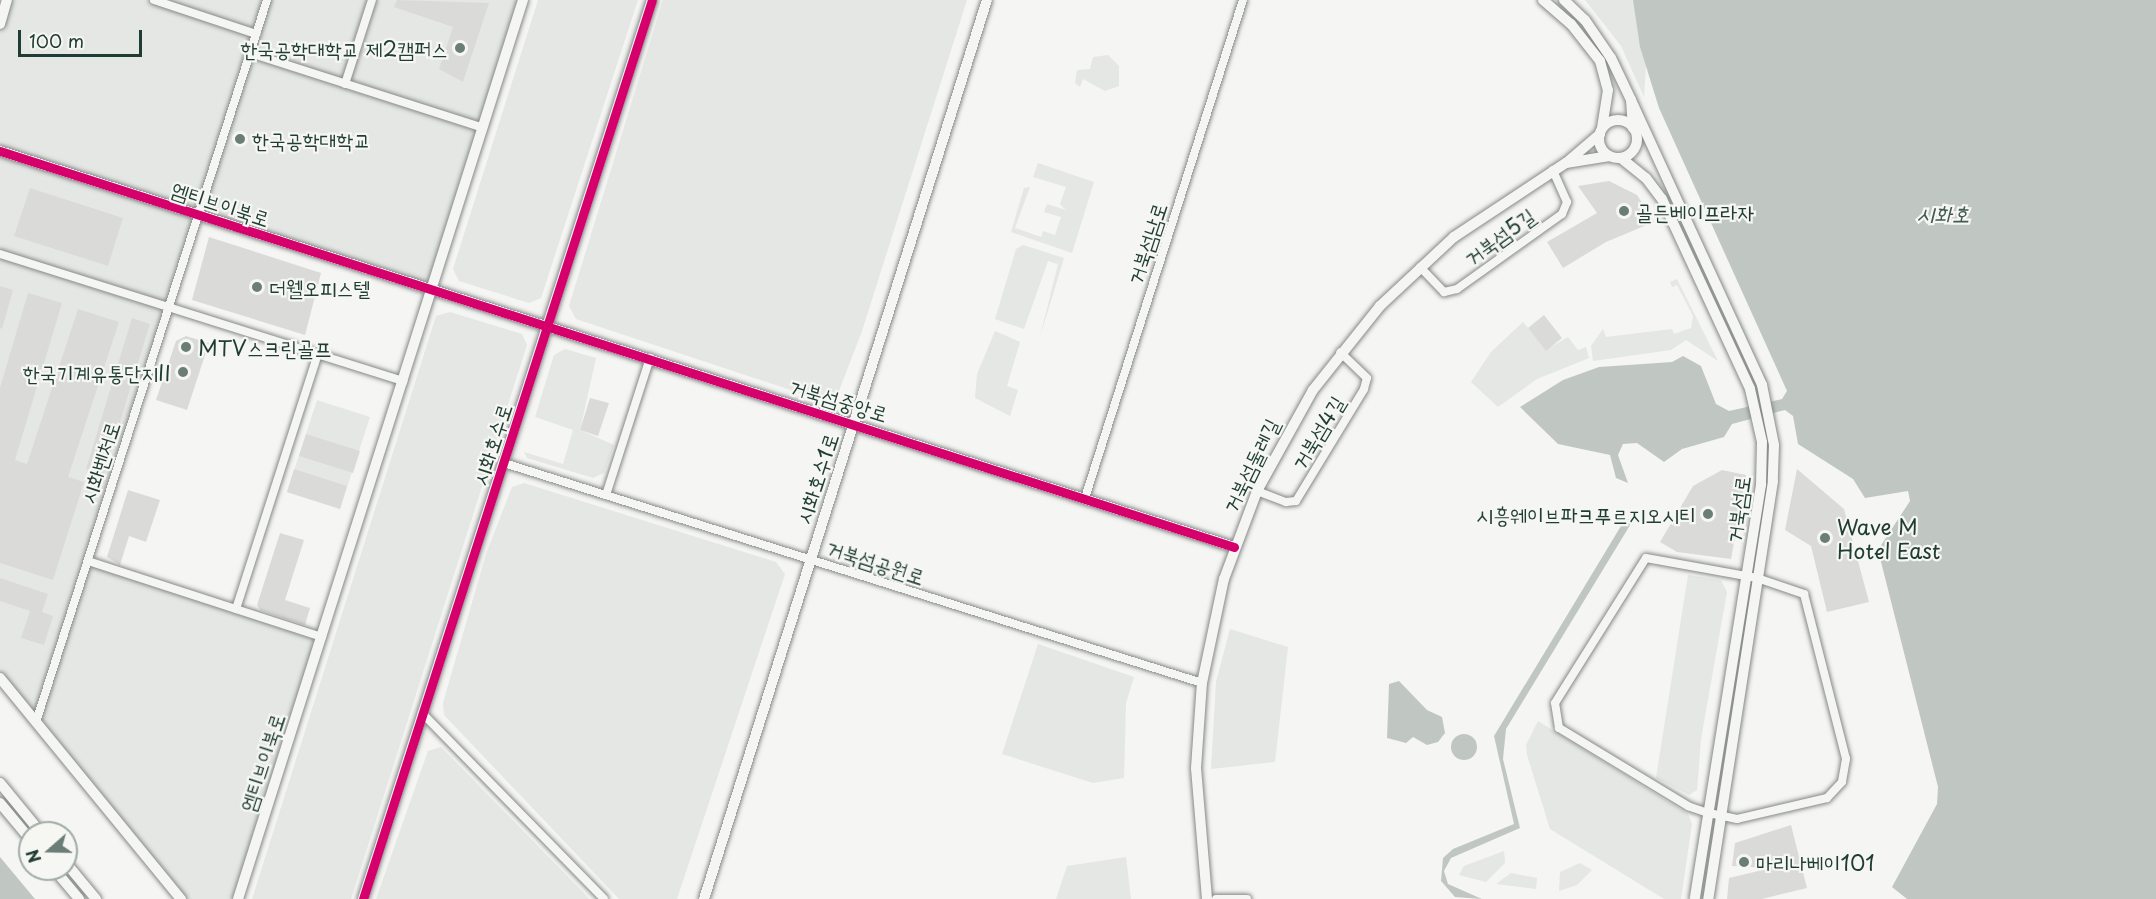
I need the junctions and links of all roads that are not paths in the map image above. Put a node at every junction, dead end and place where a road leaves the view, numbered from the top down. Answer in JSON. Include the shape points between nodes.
{"nodes":[{"id":1,"x":7,"y":0,"type":"edge"},
{"id":2,"x":154,"y":0,"type":"edge"},
{"id":3,"x":267,"y":0,"type":"edge"},
{"id":4,"x":372,"y":0,"type":"edge"},
{"id":5,"x":523,"y":0,"type":"edge"},
{"id":6,"x":652,"y":0,"type":"edge"},
{"id":7,"x":987,"y":0,"type":"edge"},
{"id":8,"x":1243,"y":0,"type":"edge"},
{"id":9,"x":1543,"y":0,"type":"edge"},
{"id":10,"x":1564,"y":0,"type":"edge"},
{"id":11,"x":0,"y":24,"type":"edge"},
{"id":12,"x":256,"y":34,"type":"junction"},
{"id":13,"x":250,"y":53,"type":"junction"},
{"id":14,"x":345,"y":84,"type":"junction"},
{"id":15,"x":1631,"y":100,"type":"junction"},
{"id":16,"x":1604,"y":114,"type":"junction"},
{"id":17,"x":483,"y":128,"type":"junction"},
{"id":18,"x":1634,"y":131,"type":"junction"},
{"id":19,"x":1601,"y":132,"type":"junction"},
{"id":20,"x":1585,"y":144,"type":"junction"},
{"id":21,"x":1650,"y":147,"type":"junction"},
{"id":22,"x":0,"y":151,"type":"edge"},
{"id":23,"x":1609,"y":156,"type":"junction"},
{"id":24,"x":1621,"y":158,"type":"junction"},
{"id":25,"x":1597,"y":160,"type":"junction"},
{"id":26,"x":1566,"y":163,"type":"junction"},
{"id":27,"x":1634,"y":168,"type":"junction"},
{"id":28,"x":1553,"y":170,"type":"junction"},
{"id":29,"x":196,"y":214,"type":"junction"},
{"id":30,"x":0,"y":254,"type":"edge"},
{"id":31,"x":1420,"y":267,"type":"junction"},
{"id":32,"x":432,"y":291,"type":"junction"},
{"id":33,"x":169,"y":305,"type":"junction"},
{"id":34,"x":547,"y":327,"type":"junction"},
{"id":35,"x":1340,"y":352,"type":"junction"},
{"id":36,"x":318,"y":354,"type":"junction"},
{"id":37,"x":650,"y":358,"type":"junction"},
{"id":38,"x":404,"y":381,"type":"junction"},
{"id":39,"x":854,"y":423,"type":"junction"},
{"id":40,"x":504,"y":463,"type":"junction"},
{"id":41,"x":1257,"y":491,"type":"junction"},
{"id":42,"x":606,"y":495,"type":"junction"},
{"id":43,"x":1084,"y":498,"type":"junction"},
{"id":44,"x":1234,"y":547,"type":"junction"},
{"id":45,"x":809,"y":559,"type":"junction"},
{"id":46,"x":88,"y":561,"type":"junction"},
{"id":47,"x":1752,"y":577,"type":"junction"},
{"id":48,"x":236,"y":609,"type":"junction"},
{"id":49,"x":322,"y":637,"type":"junction"},
{"id":50,"x":0,"y":678,"type":"edge"},
{"id":51,"x":1202,"y":683,"type":"junction"},
{"id":52,"x":422,"y":713,"type":"junction"},
{"id":53,"x":36,"y":722,"type":"junction"},
{"id":54,"x":0,"y":783,"type":"edge"},
{"id":55,"x":0,"y":803,"type":"edge"},
{"id":56,"x":1708,"y":813,"type":"junction"},
{"id":57,"x":1720,"y":816,"type":"junction"},
{"id":58,"x":31,"y":821,"type":"edge"},
{"id":59,"x":18,"y":825,"type":"edge"},
{"id":60,"x":78,"y":877,"type":"edge"},
{"id":61,"x":64,"y":881,"type":"edge"},
{"id":62,"x":79,"y":899,"type":"edge"},
{"id":63,"x":96,"y":899,"type":"edge"},
{"id":64,"x":181,"y":899,"type":"edge"},
{"id":65,"x":238,"y":899,"type":"edge"},
{"id":66,"x":363,"y":899,"type":"edge"},
{"id":67,"x":604,"y":899,"type":"edge"},
{"id":68,"x":704,"y":899,"type":"edge"},
{"id":69,"x":1207,"y":899,"type":"edge"},
{"id":70,"x":1216,"y":899,"type":"edge"},
{"id":71,"x":1247,"y":899,"type":"edge"},
{"id":72,"x":1695,"y":899,"type":"edge"},
{"id":73,"x":1708,"y":899,"type":"edge"}],
"edges":[{"from":1,"to":11,"type":"street"},
{"from":2,"to":12,"type":"street"},
{"from":3,"to":12,"type":"street","name":"시화벤처로"},
{"from":4,"to":14,"type":"street"},
{"from":5,"to":17,"type":"street","name":"엠티브이북로"},
{"from":6,"to":34,"type":"street","name":"시화호수로"},
{"from":7,"to":39,"type":"street","name":"시화호수1로"},
{"from":8,"to":43,"type":"street","name":"거북섬남로"},
{"from":9,"to":16,"type":"street","via":[[1579,32],[1600,61],[1608,90]]},
{"from":10,"to":15,"type":"street","via":[[1598,36]]},
{"from":12,"to":13,"type":"street","name":"시화벤처로"},
{"from":13,"to":14,"type":"street"},
{"from":13,"to":29,"type":"street","name":"시화벤처로"},
{"from":14,"to":17,"type":"street"},
{"from":15,"to":18,"type":"street"},
{"from":15,"to":21,"type":"street"},
{"from":16,"to":19,"type":"street"},
{"from":16,"to":20,"type":"street"},
{"from":17,"to":32,"type":"street","name":"엠티브이북로"},
{"from":18,"to":19,"type":"street","via":[[1618,121]]},
{"from":18,"to":21,"type":"street"},
{"from":18,"to":24,"type":"street","via":[[1632,152]]},
{"from":19,"to":20,"type":"street"},
{"from":19,"to":23,"type":"street","via":[[1601,146]]},
{"from":20,"to":26,"type":"street"},
{"from":21,"to":47,"type":"street","via":[[1762,385],[1772,424],[1773,482]]},
{"from":22,"to":29,"type":"street","name":"엠티브이북로"},
{"from":23,"to":24,"type":"street"},
{"from":23,"to":25,"type":"street"},
{"from":24,"to":27,"type":"street","name":"거북섬로"},
{"from":25,"to":26,"type":"street"},
{"from":25,"to":27,"type":"street"},
{"from":26,"to":28,"type":"street","name":"거북섬둘레길"},
{"from":27,"to":47,"type":"street","name":"거북섬로","via":[[1662,199],[1750,389],[1760,427],[1761,485]]},
{"from":28,"to":31,"type":"street","name":"거북섬둘레길","via":[[1485,213]]},
{"from":28,"to":31,"type":"street","name":"거북섬5길","via":[[1567,202],[1562,214],[1457,290],[1444,292]]},
{"from":29,"to":32,"type":"street","name":"엠티브이북로"},
{"from":29,"to":33,"type":"street","name":"시화벤처로"},
{"from":30,"to":33,"type":"street"},
{"from":31,"to":35,"type":"street","name":"거북섬둘레길"},
{"from":32,"to":34,"type":"street","name":"거북섬중앙로"},
{"from":32,"to":38,"type":"street","name":"엠티브이북로"},
{"from":33,"to":36,"type":"street"},
{"from":33,"to":46,"type":"street","name":"시화벤처로"},
{"from":34,"to":37,"type":"street","name":"거북섬중앙로"},
{"from":34,"to":40,"type":"street","name":"시화호수로"},
{"from":35,"to":41,"type":"street","name":"거북섬둘레길","via":[[1296,416]]},
{"from":35,"to":41,"type":"street","name":"거북섬4길","via":[[1366,378],[1364,389],[1296,501],[1286,502]]},
{"from":36,"to":38,"type":"street"},
{"from":36,"to":48,"type":"street"},
{"from":37,"to":39,"type":"street","name":"거북섬중앙로"},
{"from":37,"to":42,"type":"street"},
{"from":38,"to":49,"type":"street","name":"엠티브이북로"},
{"from":39,"to":43,"type":"street","name":"거북섬중앙로"},
{"from":39,"to":45,"type":"street","name":"시화호수1로"},
{"from":40,"to":42,"type":"street","name":"거북섬공원로"},
{"from":40,"to":52,"type":"street","name":"시화호수로"},
{"from":41,"to":44,"type":"street","name":"거북섬둘레길"},
{"from":42,"to":45,"type":"street","name":"거북섬공원로"},
{"from":43,"to":44,"type":"street","name":"거북섬중앙로"},
{"from":44,"to":51,"type":"street","name":"거북섬둘레길"},
{"from":45,"to":51,"type":"street","name":"거북섬공원로"},
{"from":45,"to":68,"type":"street","name":"시화호수1로"},
{"from":46,"to":48,"type":"street"},
{"from":46,"to":53,"type":"street","name":"시화벤처로"},
{"from":47,"to":56,"type":"street","name":"거북섬로"},
{"from":47,"to":56,"type":"street","via":[[1646,558],[1553,711],[1559,728],[1688,806]]},
{"from":47,"to":57,"type":"street"},
{"from":47,"to":57,"type":"street","via":[[1798,589],[1808,601],[1845,770],[1835,792],[1818,802],[1737,819]]},
{"from":48,"to":49,"type":"street"},
{"from":49,"to":65,"type":"street","name":"엠티브이북로"},
{"from":50,"to":53,"type":"street"},
{"from":51,"to":69,"type":"street","name":"거북섬둘레길","via":[[1196,768]]},
{"from":52,"to":66,"type":"street","name":"시화호수로"},
{"from":52,"to":67,"type":"street"},
{"from":53,"to":64,"type":"street"},
{"from":54,"to":58,"type":"street"},
{"from":55,"to":59,"type":"street"},
{"from":56,"to":57,"type":"street"},
{"from":56,"to":72,"type":"street","name":"거북섬로"},
{"from":57,"to":73,"type":"street"},
{"from":60,"to":63,"type":"street"},
{"from":61,"to":62,"type":"street"},
{"from":70,"to":71,"type":"street"}]}
